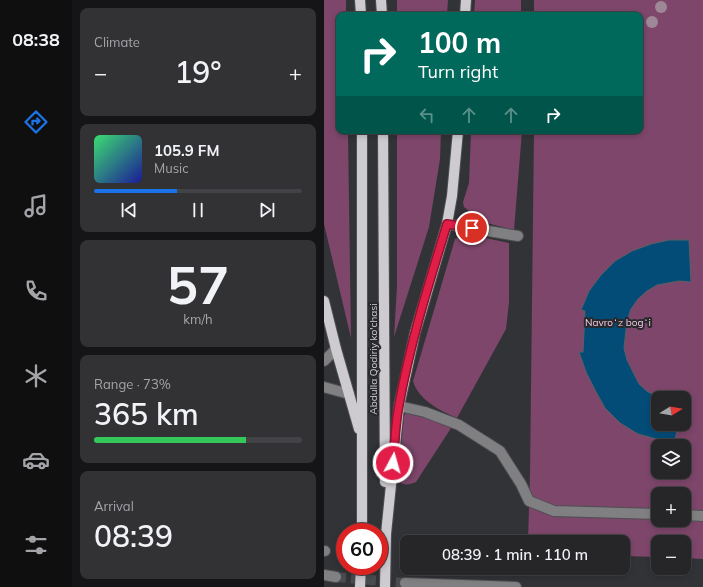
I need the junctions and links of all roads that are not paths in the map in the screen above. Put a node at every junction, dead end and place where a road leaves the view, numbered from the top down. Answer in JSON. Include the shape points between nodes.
{"nodes":[{"id":1,"x":360,"y":0,"type":"edge"},
{"id":2,"x":382,"y":0,"type":"edge"},
{"id":3,"x":466,"y":0,"type":"edge"},
{"id":4,"x":361,"y":12,"type":"edge"},
{"id":5,"x":382,"y":12,"type":"edge"},
{"id":6,"x":465,"y":12,"type":"edge"},
{"id":7,"x":362,"y":134,"type":"edge"},
{"id":8,"x":383,"y":134,"type":"edge"},
{"id":9,"x":458,"y":134,"type":"edge"},
{"id":10,"x":447,"y":224,"type":"junction"},
{"id":11,"x":518,"y":236,"type":"dead end"},
{"id":12,"x":324,"y":301,"type":"edge"},
{"id":13,"x":336,"y":349,"type":"junction"},
{"id":14,"x":324,"y":361,"type":"edge"},
{"id":15,"x":324,"y":387,"type":"edge"},
{"id":16,"x":350,"y":394,"type":"junction"},
{"id":17,"x":399,"y":406,"type":"junction"},
{"id":18,"x":363,"y":441,"type":"junction"},
{"id":19,"x":651,"y":514,"type":"edge"},
{"id":20,"x":691,"y":515,"type":"edge"},
{"id":21,"x":703,"y":516,"type":"edge"},
{"id":22,"x":362,"y":523,"type":"edge"},
{"id":23,"x":386,"y":523,"type":"edge"},
{"id":24,"x":387,"y":523,"type":"edge"},
{"id":25,"x":324,"y":575,"type":"edge"},
{"id":26,"x":361,"y":575,"type":"edge"},
{"id":27,"x":385,"y":575,"type":"edge"},
{"id":28,"x":336,"y":577,"type":"tunnel mouth"},
{"id":29,"x":405,"y":582,"type":"dead end"},
{"id":30,"x":360,"y":587,"type":"edge"},
{"id":31,"x":385,"y":587,"type":"edge"},
{"id":32,"x":516,"y":587,"type":"edge"}],
"edges":[{"from":1,"to":4,"type":"main road"},
{"from":2,"to":5,"type":"main road"},
{"from":3,"to":6,"type":"main road"},
{"from":7,"to":18,"type":"main road","name":"Abdulla Qodiriy ko'chasi"},
{"from":8,"to":23,"type":"main road","name":"Abdulla Qodiriy ko'chasi"},
{"from":9,"to":10,"type":"main road"},
{"from":10,"to":11,"type":"street"},
{"from":10,"to":17,"type":"main road","via":[[415,333]]},
{"from":12,"to":13,"type":"main road"},
{"from":13,"to":14,"type":"street"},
{"from":13,"to":16,"type":"main road"},
{"from":15,"to":16,"type":"street"},
{"from":16,"to":18,"type":"main road"},
{"from":17,"to":19,"type":"street","via":[[425,412],[459,425],[500,451],[529,501],[554,511]]},
{"from":17,"to":24,"type":"main road"},
{"from":18,"to":22,"type":"main road","name":"Abdulla Qodiriy ko'chasi"},
{"from":20,"to":21,"type":"street"},
{"from":25,"to":28,"type":"street"},
{"from":26,"to":30,"type":"main road","bridge":true},
{"from":27,"to":31,"type":"main road","name":"Abdulla Qodiriy ko'chasi","bridge":true},
{"from":29,"to":32,"type":"street"}]}
